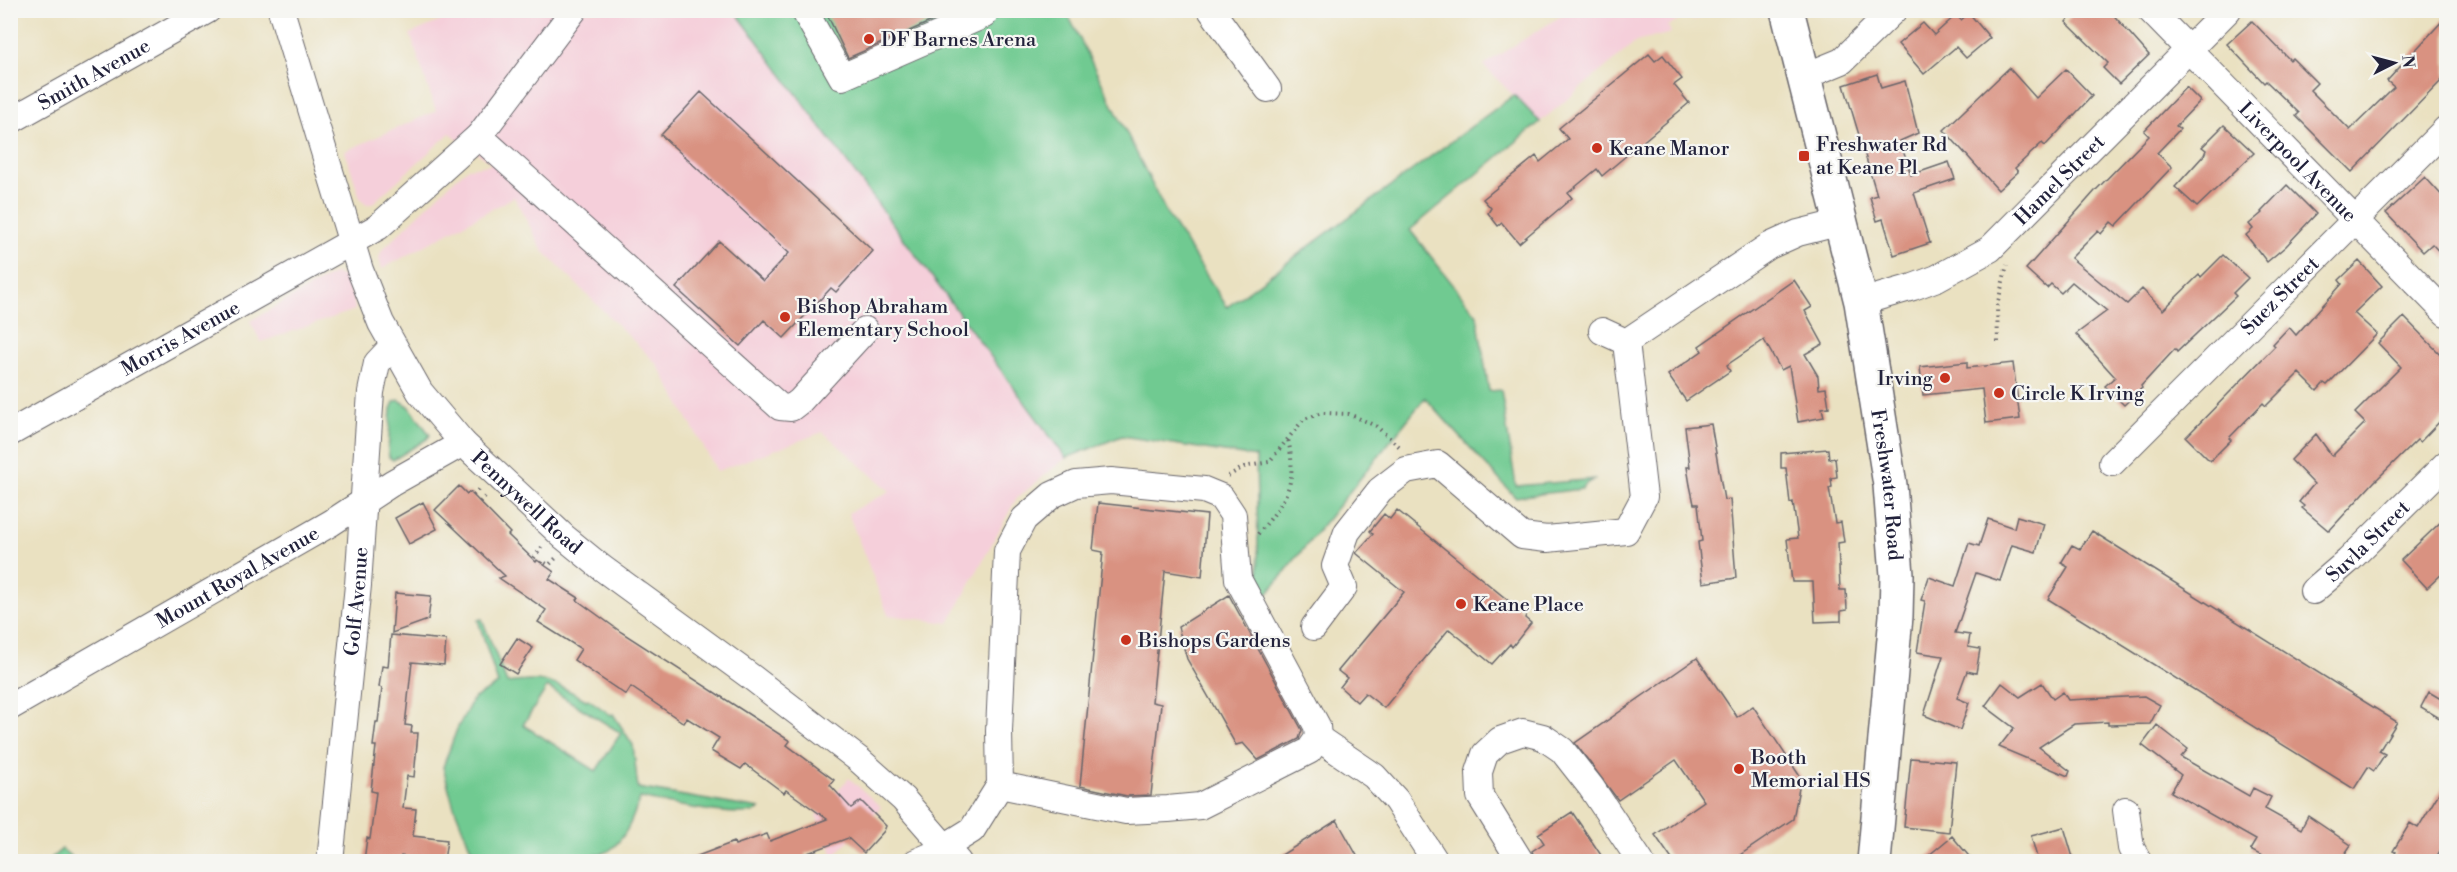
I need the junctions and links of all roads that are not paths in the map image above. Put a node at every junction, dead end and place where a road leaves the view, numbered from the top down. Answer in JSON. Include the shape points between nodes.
{"nodes":[{"id":1,"x":208,"y":10,"type":"edge"},
{"id":2,"x":281,"y":10,"type":"edge"},
{"id":3,"x":574,"y":10,"type":"edge"},
{"id":4,"x":804,"y":10,"type":"edge"},
{"id":5,"x":982,"y":10,"type":"edge"},
{"id":6,"x":1211,"y":10,"type":"edge"},
{"id":7,"x":1787,"y":10,"type":"edge"},
{"id":8,"x":1894,"y":10,"type":"edge"},
{"id":9,"x":2150,"y":10,"type":"edge"},
{"id":10,"x":2229,"y":10,"type":"edge"},
{"id":11,"x":2189,"y":50,"type":"junction"},
{"id":12,"x":1803,"y":77,"type":"junction"},
{"id":13,"x":1268,"y":89,"type":"dead end"},
{"id":14,"x":10,"y":121,"type":"edge"},
{"id":15,"x":2446,"y":129,"type":"edge"},
{"id":16,"x":478,"y":136,"type":"junction"},
{"id":17,"x":2353,"y":220,"type":"junction"},
{"id":18,"x":1842,"y":222,"type":"junction"},
{"id":19,"x":351,"y":243,"type":"junction"},
{"id":20,"x":1861,"y":302,"type":"junction"},
{"id":21,"x":2446,"y":313,"type":"edge"},
{"id":22,"x":865,"y":330,"type":"dead end"},
{"id":23,"x":1602,"y":331,"type":"dead end"},
{"id":24,"x":1626,"y":342,"type":"junction"},
{"id":25,"x":393,"y":346,"type":"junction"},
{"id":26,"x":10,"y":433,"type":"edge"},
{"id":27,"x":463,"y":443,"type":"junction"},
{"id":28,"x":2112,"y":463,"type":"dead end"},
{"id":29,"x":2446,"y":464,"type":"edge"},
{"id":30,"x":364,"y":501,"type":"junction"},
{"id":31,"x":2313,"y":591,"type":"dead end"},
{"id":32,"x":1314,"y":627,"type":"dead end"},
{"id":33,"x":10,"y":707,"type":"edge"},
{"id":34,"x":1318,"y":738,"type":"junction"},
{"id":35,"x":1000,"y":785,"type":"junction"},
{"id":36,"x":2126,"y":810,"type":"dead end"},
{"id":37,"x":952,"y":854,"type":"edge"},
{"id":38,"x":1879,"y":855,"type":"edge"},
{"id":39,"x":330,"y":861,"type":"edge"},
{"id":40,"x":916,"y":861,"type":"edge"},
{"id":41,"x":1436,"y":861,"type":"edge"},
{"id":42,"x":1521,"y":861,"type":"edge"},
{"id":43,"x":1641,"y":861,"type":"edge"},
{"id":44,"x":2139,"y":861,"type":"edge"}],
"edges":[{"from":1,"to":14,"type":"street","name":"Smith Avenue"},
{"from":2,"to":19,"type":"street","name":"Pennywell Road"},
{"from":3,"to":16,"type":"street","name":"Morris Avenue"},
{"from":4,"to":5,"type":"street","via":[[842,77],[984,15]]},
{"from":6,"to":13,"type":"street"},
{"from":7,"to":12,"type":"main road","name":"Freshwater Road"},
{"from":8,"to":12,"type":"street","via":[[1842,61]]},
{"from":9,"to":11,"type":"street","name":"Liverpool Avenue"},
{"from":10,"to":11,"type":"street","name":"Hamel Street"},
{"from":11,"to":17,"type":"street","name":"Liverpool Avenue"},
{"from":11,"to":20,"type":"street","name":"Hamel Street","via":[[1990,249],[1929,281]]},
{"from":12,"to":18,"type":"main road","name":"Freshwater Road"},
{"from":15,"to":17,"type":"street","name":"Suez Street"},
{"from":16,"to":19,"type":"street","name":"Morris Avenue","via":[[385,221]]},
{"from":16,"to":22,"type":"street","via":[[780,407],[791,408],[800,401]]},
{"from":17,"to":21,"type":"street","name":"Liverpool Avenue"},
{"from":17,"to":28,"type":"street","name":"Suez Street"},
{"from":18,"to":20,"type":"main road","name":"Freshwater Road"},
{"from":18,"to":24,"type":"street","via":[[1798,232],[1769,246]]},
{"from":19,"to":25,"type":"street","name":"Pennywell Road"},
{"from":19,"to":26,"type":"street","name":"Morris Avenue"},
{"from":20,"to":38,"type":"main road","name":"Freshwater Road","via":[[1885,441],[1897,575]]},
{"from":23,"to":24,"type":"street"},
{"from":24,"to":32,"type":"street","via":[[1644,497],[1626,531],[1547,540],[1522,536],[1438,464],[1406,470],[1380,490],[1347,532],[1335,566],[1344,587]]},
{"from":25,"to":27,"type":"street","name":"Pennywell Road","via":[[420,392]]},
{"from":25,"to":30,"type":"street","name":"Golf Avenue","via":[[377,363],[373,383]]},
{"from":27,"to":30,"type":"street","name":"Mount Royal Avenue"},
{"from":27,"to":37,"type":"street","name":"Pennywell Road","via":[[602,568],[858,759],[903,799]]},
{"from":29,"to":31,"type":"street","name":"Suvla Street","via":[[2349,561]]},
{"from":30,"to":33,"type":"street","name":"Mount Royal Avenue"},
{"from":30,"to":39,"type":"street","name":"Golf Avenue"},
{"from":34,"to":35,"type":"street","via":[[1309,751],[1200,806],[1126,811]]},
{"from":34,"to":35,"type":"street","via":[[1317,726],[1238,579],[1233,515],[1221,497],[1203,490],[1111,481],[1076,484],[1052,495],[1024,519],[1006,551]]},
{"from":34,"to":41,"type":"street","via":[[1374,776],[1396,800]]},
{"from":35,"to":37,"type":"street"},
{"from":36,"to":44,"type":"street","via":[[2131,848]]},
{"from":37,"to":40,"type":"street"},
{"from":42,"to":43,"type":"street","via":[[1480,796],[1479,772],[1485,754],[1500,740],[1523,732],[1543,737],[1562,750]]}]}
